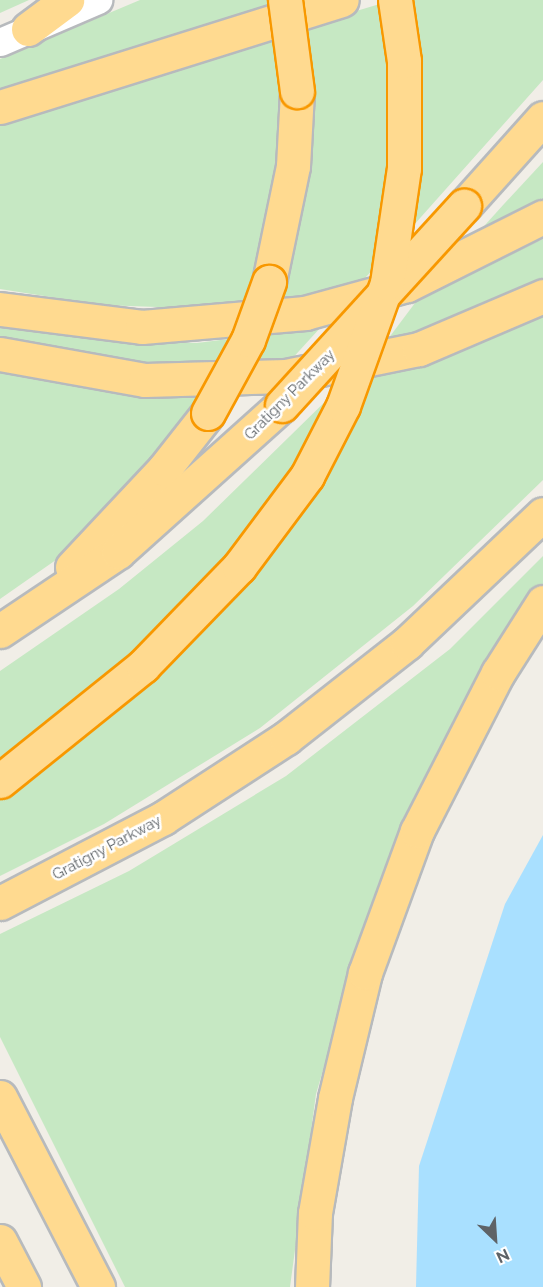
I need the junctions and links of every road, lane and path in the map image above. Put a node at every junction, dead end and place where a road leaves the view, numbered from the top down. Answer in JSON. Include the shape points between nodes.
{"nodes":[{"id":1,"x":68,"y":0,"type":"edge"},
{"id":2,"x":98,"y":0,"type":"edge"},
{"id":3,"x":285,"y":0,"type":"edge"},
{"id":4,"x":342,"y":0,"type":"edge"},
{"id":5,"x":395,"y":0,"type":"edge"},
{"id":6,"x":14,"y":36,"type":"edge"},
{"id":7,"x":0,"y":106,"type":"edge"},
{"id":8,"x":543,"y":118,"type":"edge"},
{"id":9,"x":543,"y":218,"type":"edge"},
{"id":10,"x":543,"y":296,"type":"edge"},
{"id":11,"x":0,"y":309,"type":"edge"},
{"id":12,"x":0,"y":354,"type":"edge"},
{"id":13,"x":543,"y":514,"type":"edge"},
{"id":14,"x":543,"y":602,"type":"edge"},
{"id":15,"x":30,"y":612,"type":"junction"},
{"id":16,"x":0,"y":631,"type":"edge"},
{"id":17,"x":0,"y":781,"type":"edge"},
{"id":18,"x":0,"y":903,"type":"edge"},
{"id":19,"x":0,"y":1097,"type":"edge"},
{"id":20,"x":0,"y":1143,"type":"edge"},
{"id":21,"x":0,"y":1241,"type":"edge"},
{"id":22,"x":24,"y":1287,"type":"edge"},
{"id":23,"x":75,"y":1287,"type":"edge"},
{"id":24,"x":98,"y":1287,"type":"edge"},
{"id":25,"x":312,"y":1287,"type":"edge"}],
"edges":[{"from":1,"to":6,"type":"highway"},
{"from":2,"to":6,"type":"street"},
{"from":3,"to":15,"type":"highway","bridge":true,"via":[[297,91],[293,166],[269,282],[248,340],[208,414],[164,469]]},
{"from":4,"to":7,"type":"highway"},
{"from":5,"to":17,"type":"highway","bridge":true,"via":[[406,118],[400,200],[387,283],[343,406],[307,477],[239,567],[143,666]]},
{"from":8,"to":15,"type":"highway","name":"Gratigny Parkway","bridge":true,"via":[[282,405],[117,552]]},
{"from":9,"to":11,"type":"highway","via":[[407,285],[305,313],[227,324],[142,327]]},
{"from":10,"to":12,"type":"highway","via":[[419,349],[286,376],[145,380]]},
{"from":13,"to":18,"type":"highway","name":"Gratigny Parkway","via":[[407,643],[286,738],[163,818]]},
{"from":14,"to":25,"type":"highway","via":[[498,673],[417,831],[365,973],[315,1213]]},
{"from":15,"to":16,"type":"highway","name":"Gratigny Parkway"},
{"from":19,"to":24,"type":"highway"},
{"from":20,"to":23,"type":"highway"},
{"from":21,"to":22,"type":"highway"}]}
